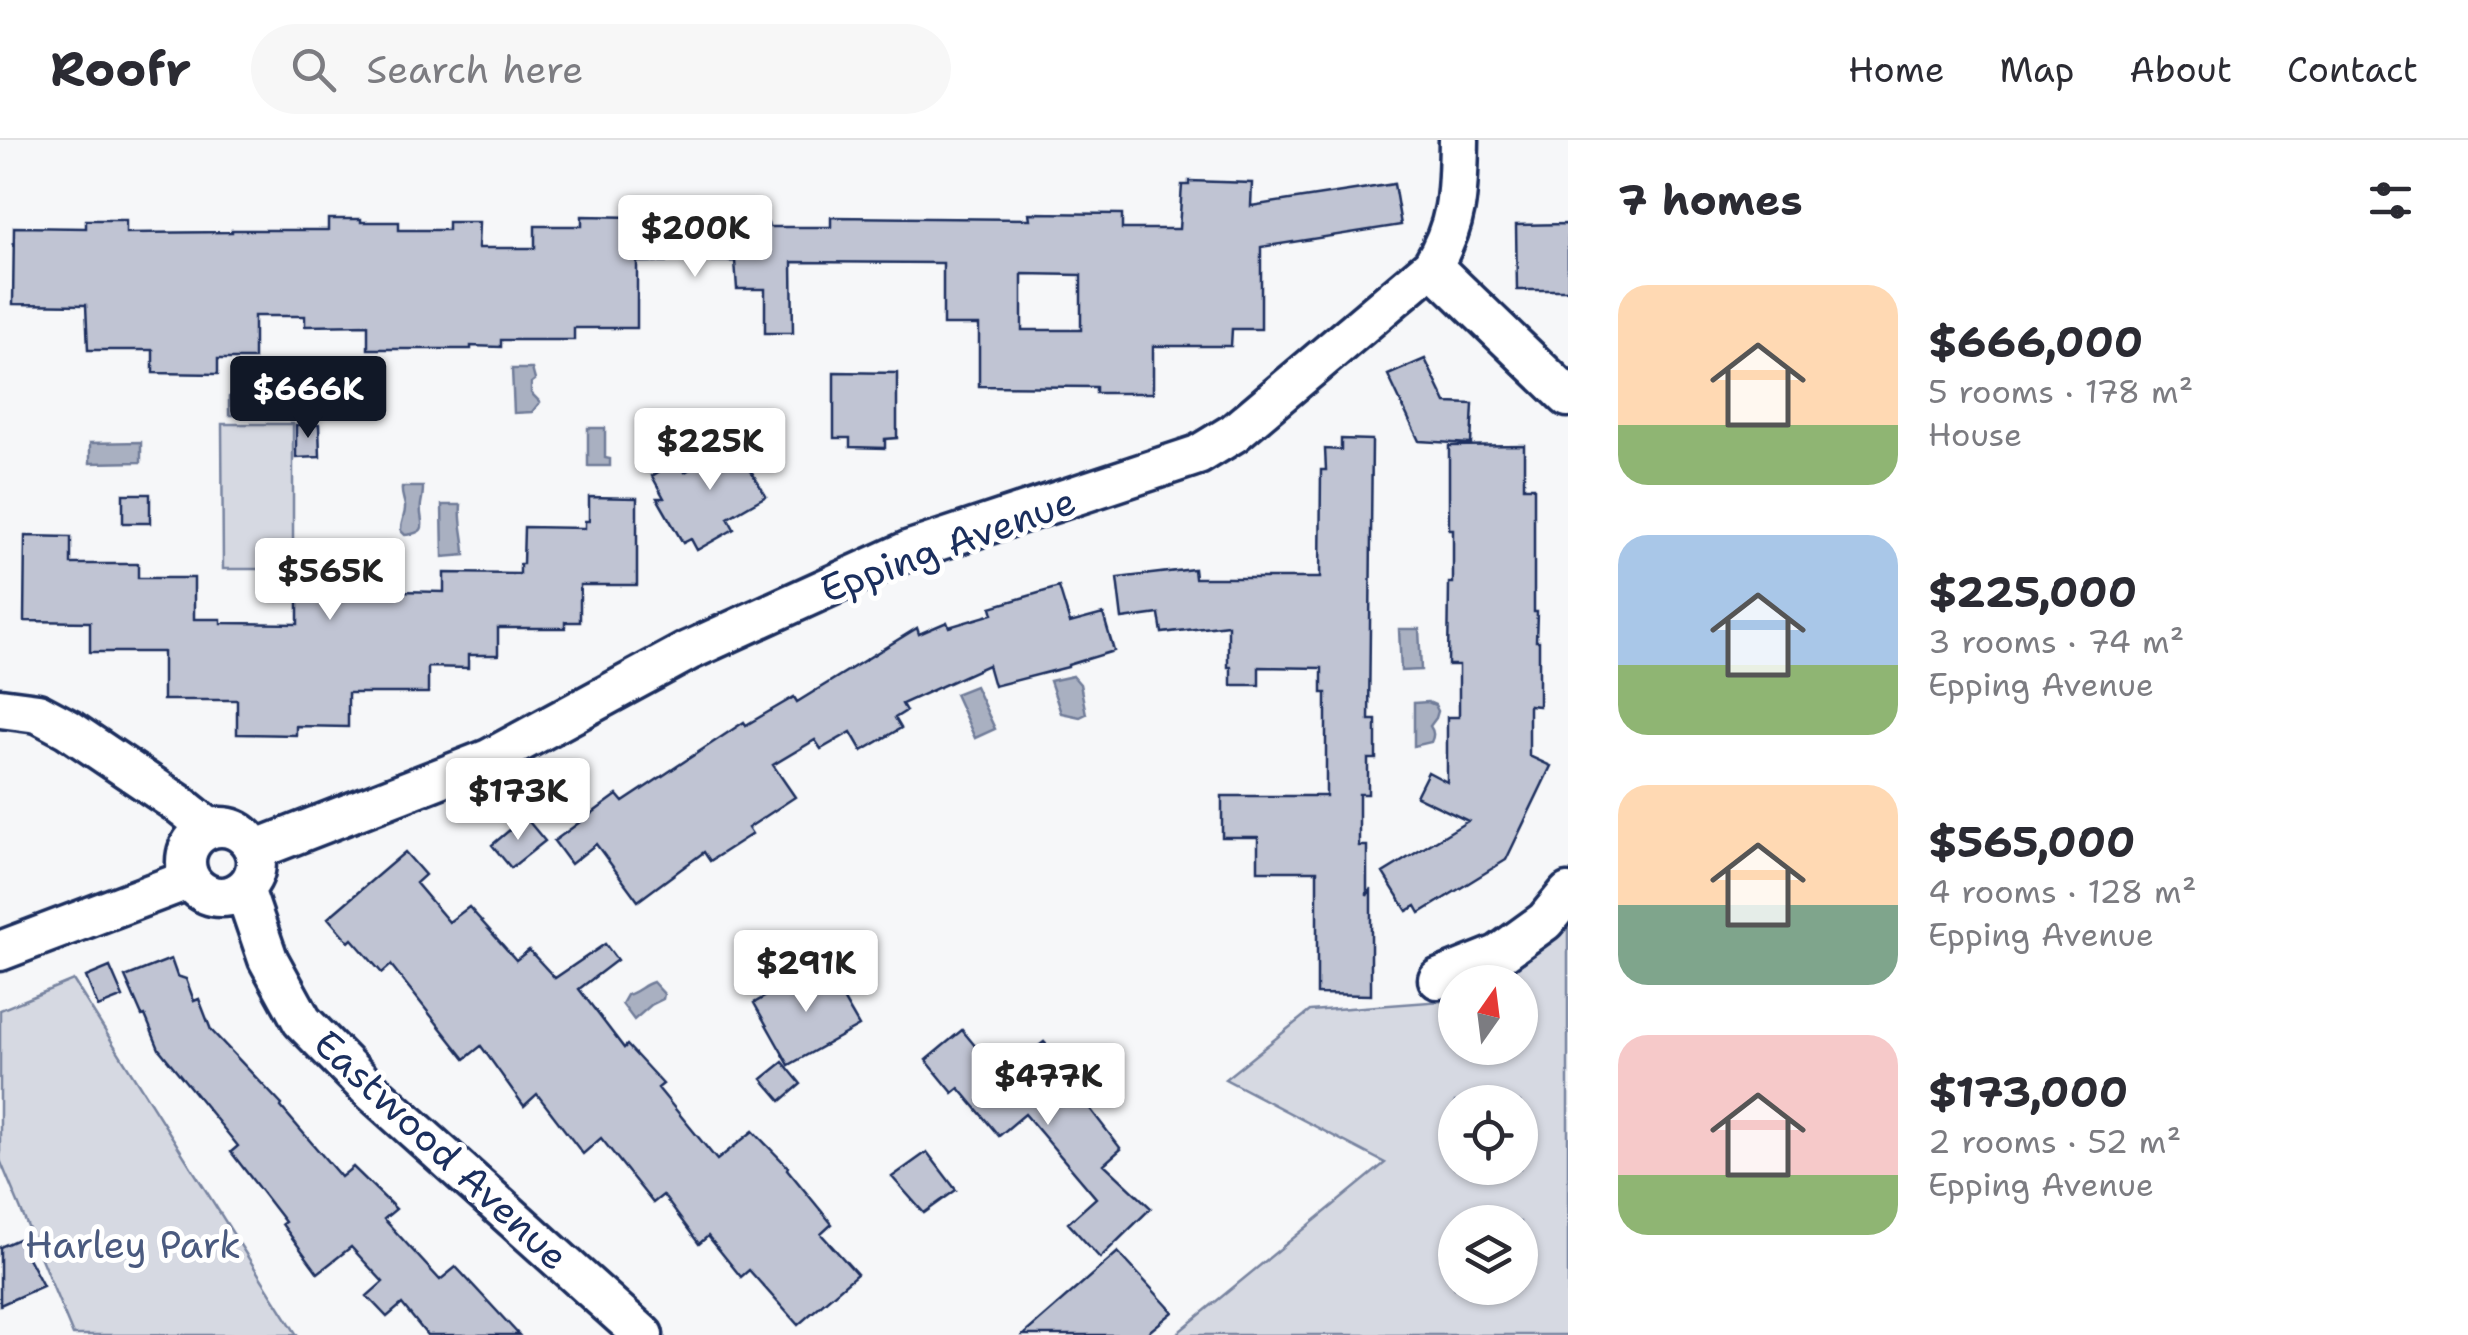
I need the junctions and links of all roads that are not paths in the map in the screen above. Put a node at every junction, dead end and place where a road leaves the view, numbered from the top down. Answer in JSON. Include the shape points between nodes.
{"nodes":[{"id":1,"x":1460,"y":140,"type":"edge"},
{"id":2,"x":1432,"y":266,"type":"junction"},
{"id":3,"x":1568,"y":397,"type":"edge"},
{"id":4,"x":0,"y":708,"type":"edge"},
{"id":5,"x":209,"y":828,"type":"junction"},
{"id":6,"x":255,"y":850,"type":"junction"},
{"id":7,"x":190,"y":879,"type":"junction"},
{"id":8,"x":244,"y":889,"type":"junction"},
{"id":9,"x":1568,"y":893,"type":"edge"},
{"id":10,"x":0,"y":951,"type":"edge"},
{"id":11,"x":1473,"y":965,"type":"edge"},
{"id":12,"x":643,"y":1335,"type":"edge"}],
"edges":[{"from":1,"to":2,"type":"street","name":"Epping Avenue","via":[[1455,216]]},
{"from":2,"to":3,"type":"street"},
{"from":2,"to":6,"type":"street","name":"Epping Avenue","via":[[1198,455],[910,550],[688,651],[489,758]]},
{"from":4,"to":5,"type":"street","via":[[38,713],[68,729]]},
{"from":5,"to":6,"type":"street","via":[[241,833]]},
{"from":5,"to":7,"type":"street","via":[[190,844]]},
{"from":6,"to":8,"type":"street","via":[[256,871]]},
{"from":7,"to":8,"type":"street","via":[[215,897]]},
{"from":7,"to":10,"type":"street"},
{"from":8,"to":12,"type":"street","name":"Eastwood Avenue","via":[[268,959],[302,1021]]},
{"from":9,"to":11,"type":"street","via":[[1546,921]]}]}
